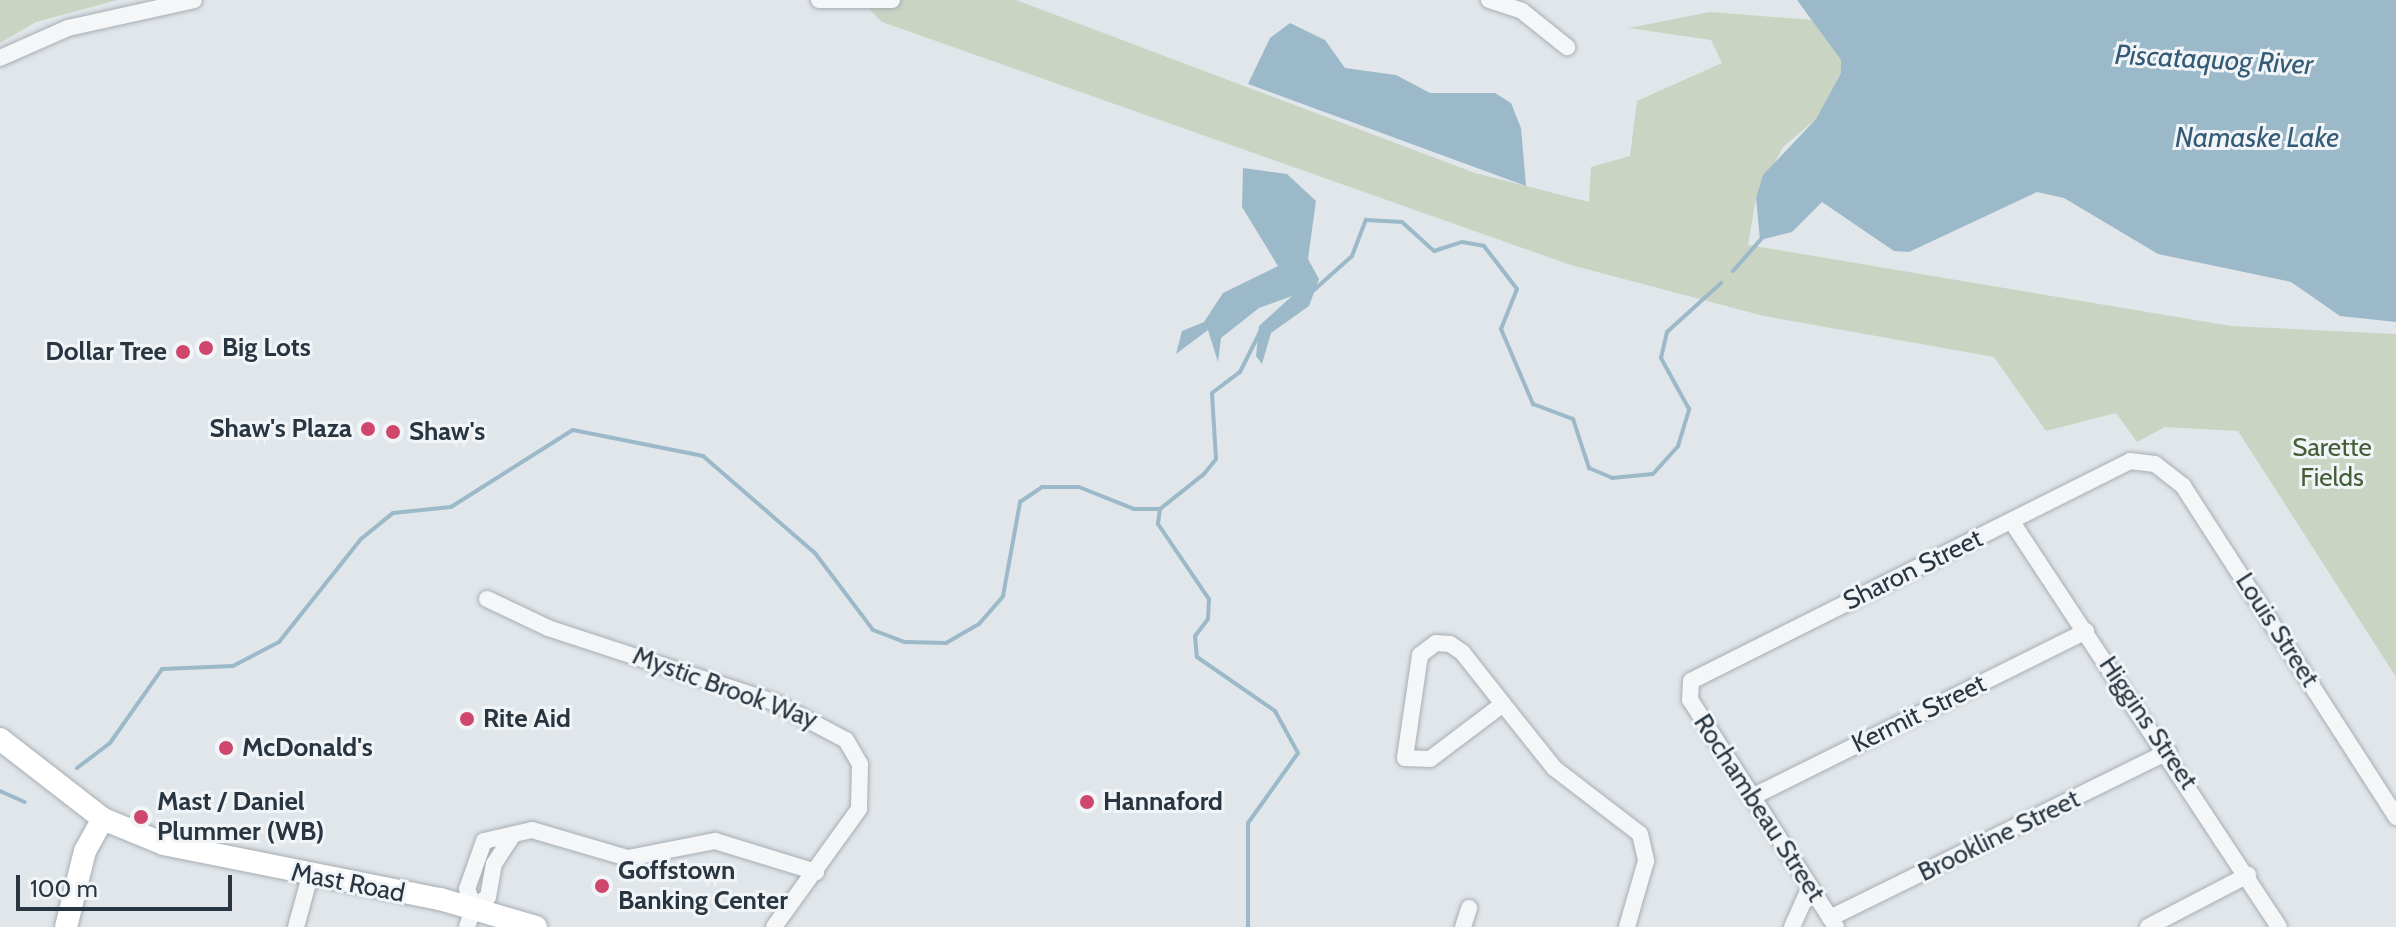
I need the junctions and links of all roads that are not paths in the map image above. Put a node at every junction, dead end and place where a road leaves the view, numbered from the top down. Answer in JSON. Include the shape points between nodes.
{"nodes":[{"id":1,"x":194,"y":0,"type":"edge"},
{"id":2,"x":819,"y":0,"type":"edge"},
{"id":3,"x":892,"y":0,"type":"edge"},
{"id":4,"x":1489,"y":0,"type":"edge"},
{"id":5,"x":1567,"y":47,"type":"dead end"},
{"id":6,"x":0,"y":58,"type":"edge"},
{"id":7,"x":2142,"y":461,"type":"joint"},
{"id":8,"x":2012,"y":522,"type":"junction"},
{"id":9,"x":487,"y":599,"type":"dead end"},
{"id":10,"x":2086,"y":631,"type":"junction"},
{"id":11,"x":1688,"y":687,"type":"joint"},
{"id":12,"x":1503,"y":704,"type":"junction"},
{"id":13,"x":0,"y":739,"type":"edge"},
{"id":14,"x":2168,"y":752,"type":"junction"},
{"id":15,"x":1752,"y":797,"type":"junction"},
{"id":16,"x":2396,"y":817,"type":"edge"},
{"id":17,"x":103,"y":819,"type":"junction"},
{"id":18,"x":513,"y":835,"type":"junction"},
{"id":19,"x":816,"y":872,"type":"junction"},
{"id":20,"x":2248,"y":875,"type":"junction"},
{"id":21,"x":310,"y":876,"type":"junction"},
{"id":22,"x":1810,"y":887,"type":"junction"},
{"id":23,"x":1469,"y":908,"type":"dead end"},
{"id":24,"x":470,"y":917,"type":"edge"},
{"id":25,"x":1833,"y":922,"type":"edge"},
{"id":26,"x":66,"y":927,"type":"edge"},
{"id":27,"x":296,"y":927,"type":"edge"},
{"id":28,"x":536,"y":927,"type":"edge"},
{"id":29,"x":774,"y":927,"type":"edge"},
{"id":30,"x":1463,"y":927,"type":"edge"},
{"id":31,"x":1627,"y":927,"type":"edge"},
{"id":32,"x":1792,"y":927,"type":"edge"},
{"id":33,"x":2148,"y":927,"type":"edge"},
{"id":34,"x":2279,"y":927,"type":"edge"}],
"edges":[{"from":1,"to":6,"type":"street","via":[[78,24]]},
{"from":2,"to":3,"type":"street"},
{"from":4,"to":5,"type":"street","via":[[1522,11]]},
{"from":7,"to":8,"type":"street","name":"Sharon Street","via":[[2106,468]]},
{"from":7,"to":16,"type":"street","name":"Louis Street","via":[[2166,469],[2193,500]]},
{"from":8,"to":10,"type":"street","name":"Higgins Street"},
{"from":8,"to":11,"type":"street","name":"Sharon Street","via":[[1698,674]]},
{"from":9,"to":19,"type":"street","name":"Mystic Brook Way","via":[[548,628],[714,679],[836,731],[860,764],[863,792],[851,827]]},
{"from":10,"to":14,"type":"street","name":"Higgins Street"},
{"from":10,"to":15,"type":"street","name":"Kermit Street"},
{"from":11,"to":15,"type":"street","name":"Rochambeau Street"},
{"from":12,"to":12,"type":"street","via":[[1456,646],[1430,645],[1418,662],[1405,758],[1424,762]]},
{"from":12,"to":31,"type":"street","via":[[1561,776],[1640,834],[1646,861]]},
{"from":13,"to":17,"type":"main road","name":"Mast Road"},
{"from":14,"to":20,"type":"street","name":"Higgins Street"},
{"from":14,"to":25,"type":"street","name":"Brookline Street"},
{"from":15,"to":22,"type":"street","name":"Rochambeau Street"},
{"from":17,"to":21,"type":"main road","name":"Mast Road","via":[[191,852]]},
{"from":17,"to":26,"type":"main road","via":[[85,851]]},
{"from":18,"to":19,"type":"street","via":[[532,830],[628,858],[715,841]]},
{"from":18,"to":24,"type":"street","via":[[494,864],[488,897]]},
{"from":18,"to":24,"type":"street","via":[[484,841],[467,889]]},
{"from":19,"to":29,"type":"street","name":"Mystic Brook Way"},
{"from":20,"to":33,"type":"street"},
{"from":20,"to":34,"type":"street","name":"Higgins Street"},
{"from":21,"to":24,"type":"main road","name":"Mast Road"},
{"from":21,"to":27,"type":"street"},
{"from":22,"to":25,"type":"street","name":"Rochambeau Street"},
{"from":22,"to":32,"type":"street"},
{"from":23,"to":30,"type":"street"},
{"from":24,"to":28,"type":"main road","name":"Mast Road"}]}
